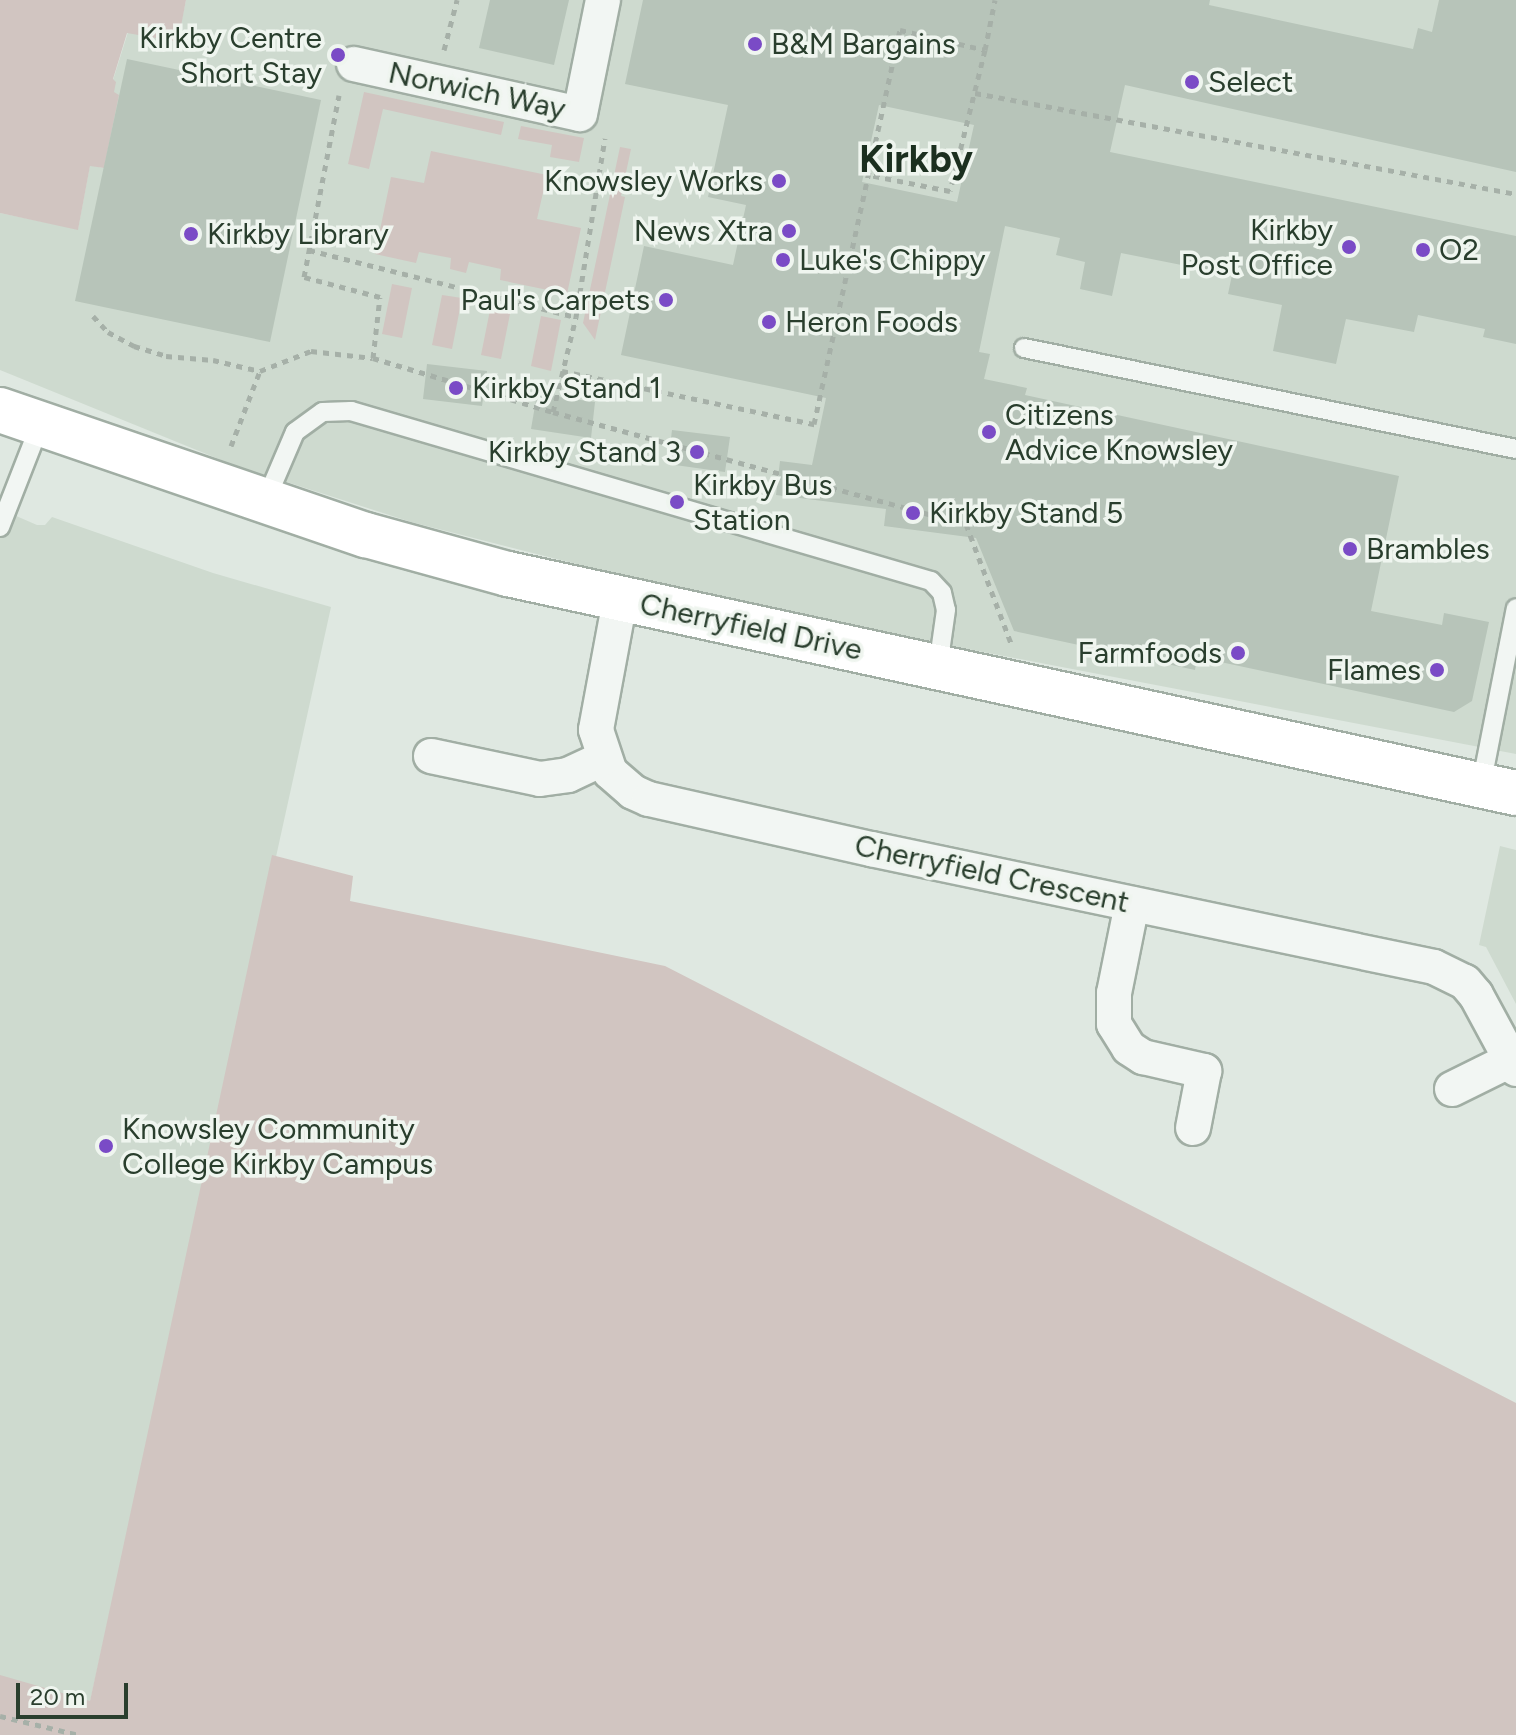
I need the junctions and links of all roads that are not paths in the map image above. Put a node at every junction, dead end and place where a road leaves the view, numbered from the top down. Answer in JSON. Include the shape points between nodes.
{"nodes":[{"id":1,"x":603,"y":0,"type":"edge"},
{"id":2,"x":348,"y":72,"type":"road end"},
{"id":3,"x":1024,"y":348,"type":"dead end"},
{"id":4,"x":20,"y":417,"type":"edge"},
{"id":5,"x":1516,"y":449,"type":"edge"},
{"id":6,"x":265,"y":502,"type":"junction"},
{"id":7,"x":0,"y":527,"type":"edge"},
{"id":8,"x":620,"y":600,"type":"junction"},
{"id":9,"x":1516,"y":608,"type":"edge"},
{"id":10,"x":938,"y":666,"type":"junction"},
{"id":11,"x":431,"y":756,"type":"dead end"},
{"id":12,"x":603,"y":759,"type":"junction"},
{"id":13,"x":1498,"y":789,"type":"edge"},
{"id":14,"x":1132,"y":904,"type":"junction"},
{"id":15,"x":1514,"y":1065,"type":"edge"},
{"id":16,"x":1452,"y":1089,"type":"dead end"},
{"id":17,"x":1193,"y":1128,"type":"dead end"}],
"edges":[{"from":1,"to":2,"type":"street","name":"Norwich Way","via":[[580,114],[436,82]]},
{"from":3,"to":5,"type":"lane"},
{"from":4,"to":6,"type":"street","name":"Cherryfield Drive"},
{"from":4,"to":7,"type":"lane"},
{"from":6,"to":8,"type":"street","name":"Cherryfield Drive","via":[[394,543]]},
{"from":6,"to":10,"type":"lane","via":[[295,432],[323,412],[351,411],[931,581],[942,593],[946,610]]},
{"from":8,"to":10,"type":"street","name":"Cherryfield Drive"},
{"from":8,"to":12,"type":"street","via":[[597,711]]},
{"from":9,"to":13,"type":"lane"},
{"from":10,"to":13,"type":"street","name":"Cherryfield Drive"},
{"from":11,"to":12,"type":"street","via":[[540,779],[568,775]]},
{"from":12,"to":14,"type":"street","name":"Cherryfield Crescent","via":[[621,783],[649,799]]},
{"from":14,"to":15,"type":"street","name":"Cherryfield Crescent","via":[[1450,973],[1476,995]]},
{"from":14,"to":17,"type":"street","via":[[1114,993],[1114,1024],[1129,1048],[1143,1057],[1204,1071]]},
{"from":15,"to":16,"type":"street","name":"Cherryfield Crescent"}]}
